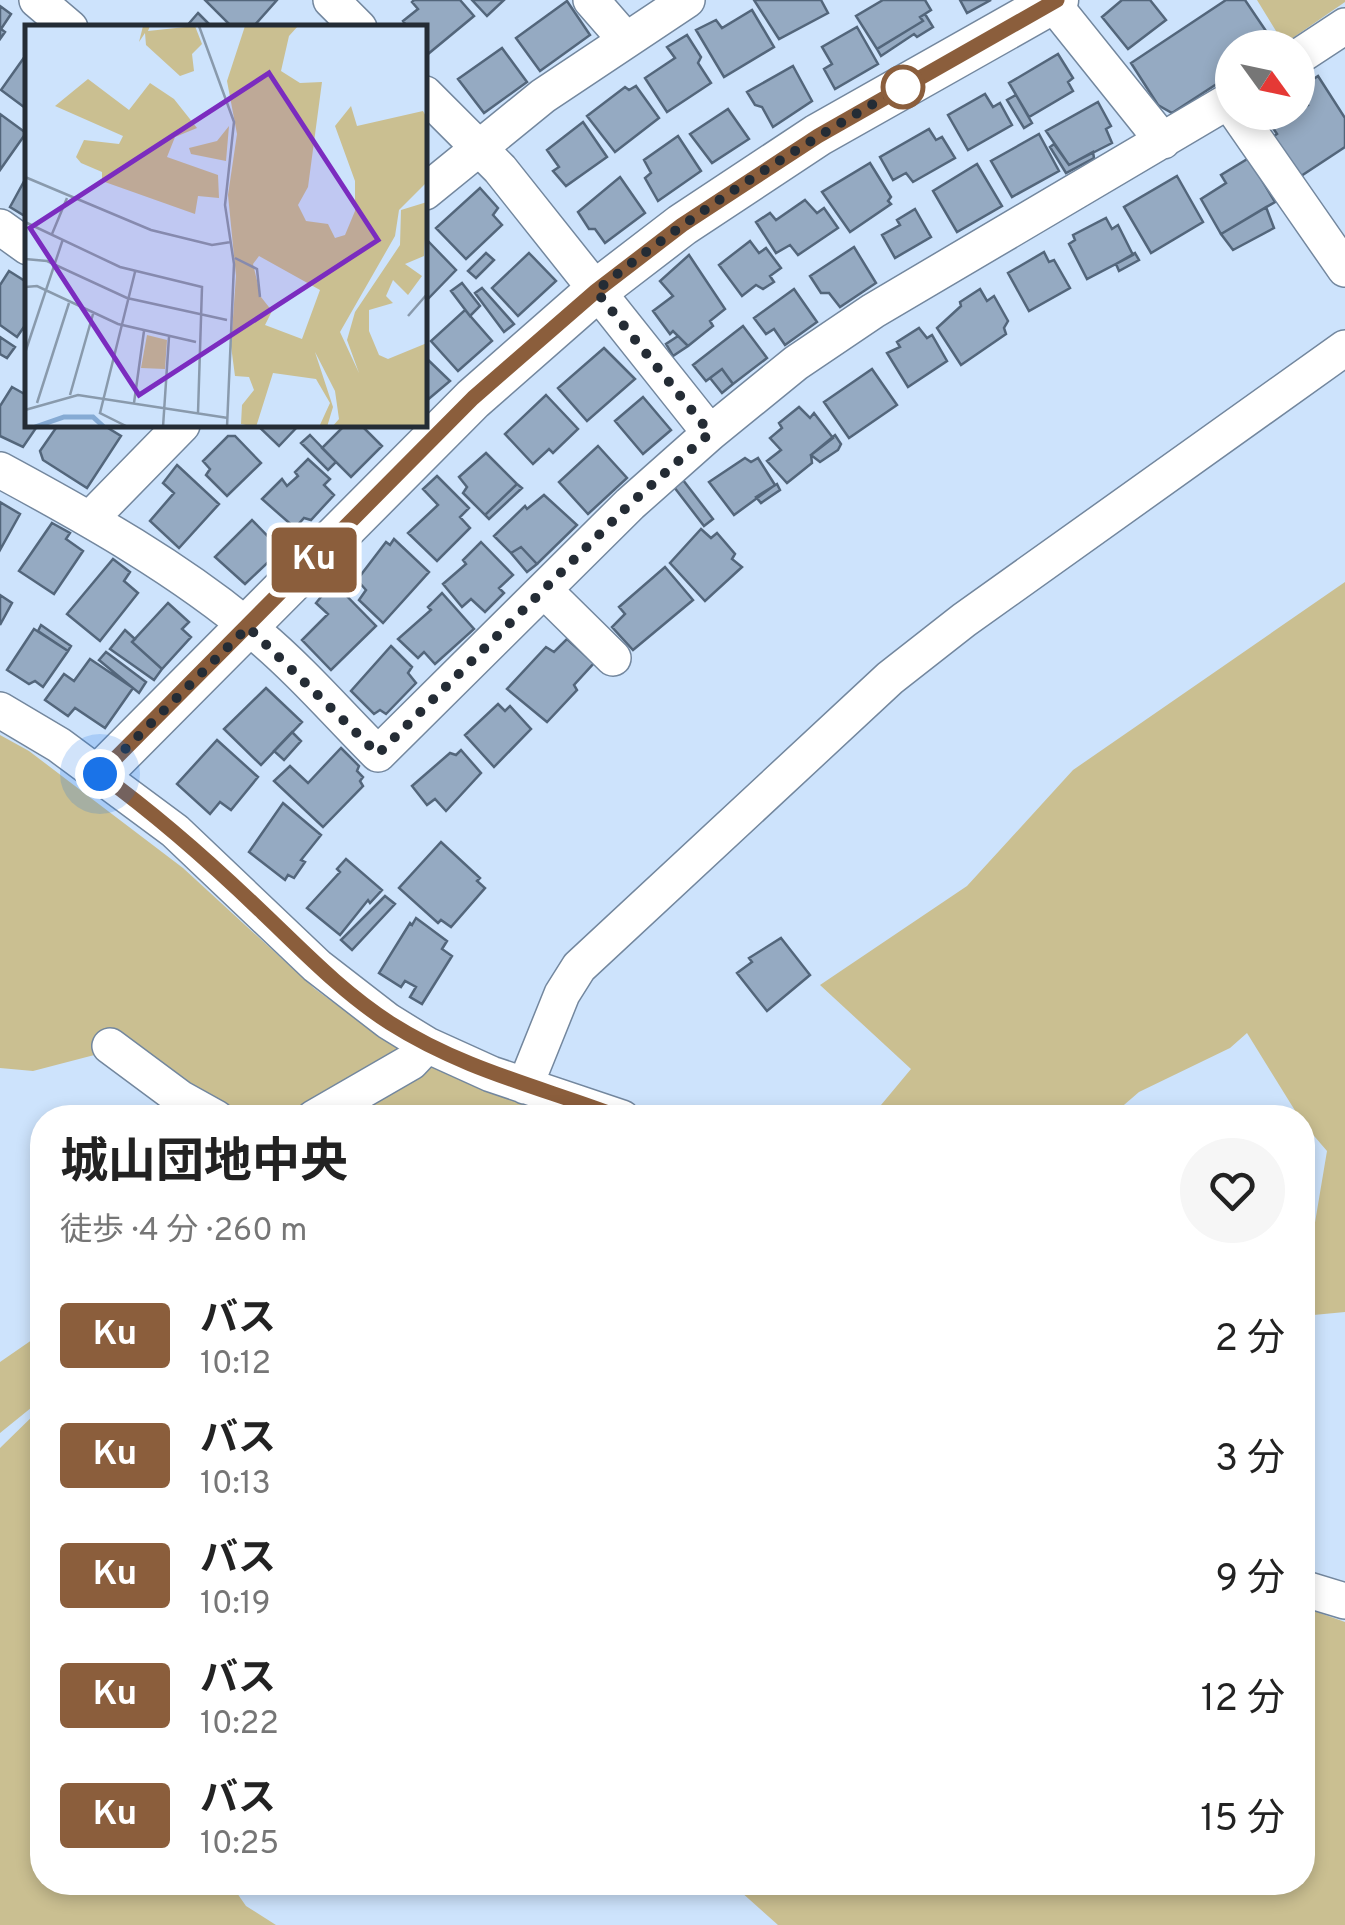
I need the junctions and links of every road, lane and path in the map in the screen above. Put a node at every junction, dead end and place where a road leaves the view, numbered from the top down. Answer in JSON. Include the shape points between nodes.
{"nodes":[{"id":1,"x":38,"y":0,"type":"edge"},
{"id":2,"x":331,"y":0,"type":"edge"},
{"id":3,"x":591,"y":0,"type":"edge"},
{"id":4,"x":687,"y":0,"type":"edge"},
{"id":5,"x":1053,"y":1,"type":"edge"},
{"id":6,"x":67,"y":25,"type":"edge"},
{"id":7,"x":355,"y":25,"type":"edge"},
{"id":8,"x":1345,"y":26,"type":"edge"},
{"id":9,"x":625,"y":39,"type":"junction"},
{"id":10,"x":1315,"y":46,"type":"edge"},
{"id":11,"x":428,"y":97,"type":"edge"},
{"id":12,"x":1215,"y":114,"type":"edge"},
{"id":13,"x":1250,"y":130,"type":"edge"},
{"id":14,"x":1163,"y":141,"type":"junction"},
{"id":15,"x":478,"y":146,"type":"junction"},
{"id":16,"x":428,"y":189,"type":"edge"},
{"id":17,"x":0,"y":227,"type":"edge"},
{"id":18,"x":25,"y":246,"type":"edge"},
{"id":19,"x":1345,"y":269,"type":"edge"},
{"id":20,"x":596,"y":291,"type":"junction"},
{"id":21,"x":1345,"y":348,"type":"edge"},
{"id":22,"x":179,"y":428,"type":"edge"},
{"id":23,"x":710,"y":433,"type":"junction"},
{"id":24,"x":0,"y":470,"type":"edge"},
{"id":25,"x":90,"y":519,"type":"junction"},
{"id":26,"x":544,"y":590,"type":"junction"},
{"id":27,"x":248,"y":627,"type":"junction"},
{"id":28,"x":613,"y":658,"type":"dead end"},
{"id":29,"x":0,"y":710,"type":"edge"},
{"id":30,"x":100,"y":774,"type":"junction"},
{"id":31,"x":427,"y":1045,"type":"junction"},
{"id":32,"x":110,"y":1046,"type":"dead end"},
{"id":33,"x":525,"y":1086,"type":"junction"},
{"id":34,"x":193,"y":1105,"type":"edge"},
{"id":35,"x":337,"y":1105,"type":"edge"},
{"id":36,"x":583,"y":1105,"type":"edge"},
{"id":37,"x":1315,"y":1592,"type":"edge"},
{"id":38,"x":1345,"y":1601,"type":"edge"}],
"edges":[{"from":1,"to":6,"type":"street"},
{"from":2,"to":7,"type":"street"},
{"from":3,"to":9,"type":"street"},
{"from":4,"to":9,"type":"street"},
{"from":5,"to":14,"type":"street"},
{"from":5,"to":20,"type":"street","via":[[818,136]]},
{"from":8,"to":10,"type":"street"},
{"from":9,"to":15,"type":"street"},
{"from":11,"to":15,"type":"street"},
{"from":12,"to":14,"type":"street"},
{"from":13,"to":19,"type":"street"},
{"from":14,"to":23,"type":"street","via":[[873,312]]},
{"from":15,"to":16,"type":"street"},
{"from":15,"to":20,"type":"street"},
{"from":17,"to":18,"type":"street"},
{"from":20,"to":23,"type":"street"},
{"from":20,"to":27,"type":"street","via":[[473,398]]},
{"from":21,"to":33,"type":"street","via":[[890,678],[579,966]]},
{"from":22,"to":25,"type":"street"},
{"from":23,"to":26,"type":"street"},
{"from":24,"to":25,"type":"street"},
{"from":25,"to":27,"type":"street"},
{"from":26,"to":27,"type":"street","via":[[378,754]]},
{"from":26,"to":28,"type":"street"},
{"from":27,"to":30,"type":"street"},
{"from":29,"to":30,"type":"street"},
{"from":30,"to":31,"type":"street","via":[[175,831],[352,996]]},
{"from":31,"to":33,"type":"street"},
{"from":31,"to":35,"type":"street","via":[[411,1062]]},
{"from":32,"to":34,"type":"street"},
{"from":33,"to":36,"type":"street"},
{"from":37,"to":38,"type":"street"}]}
